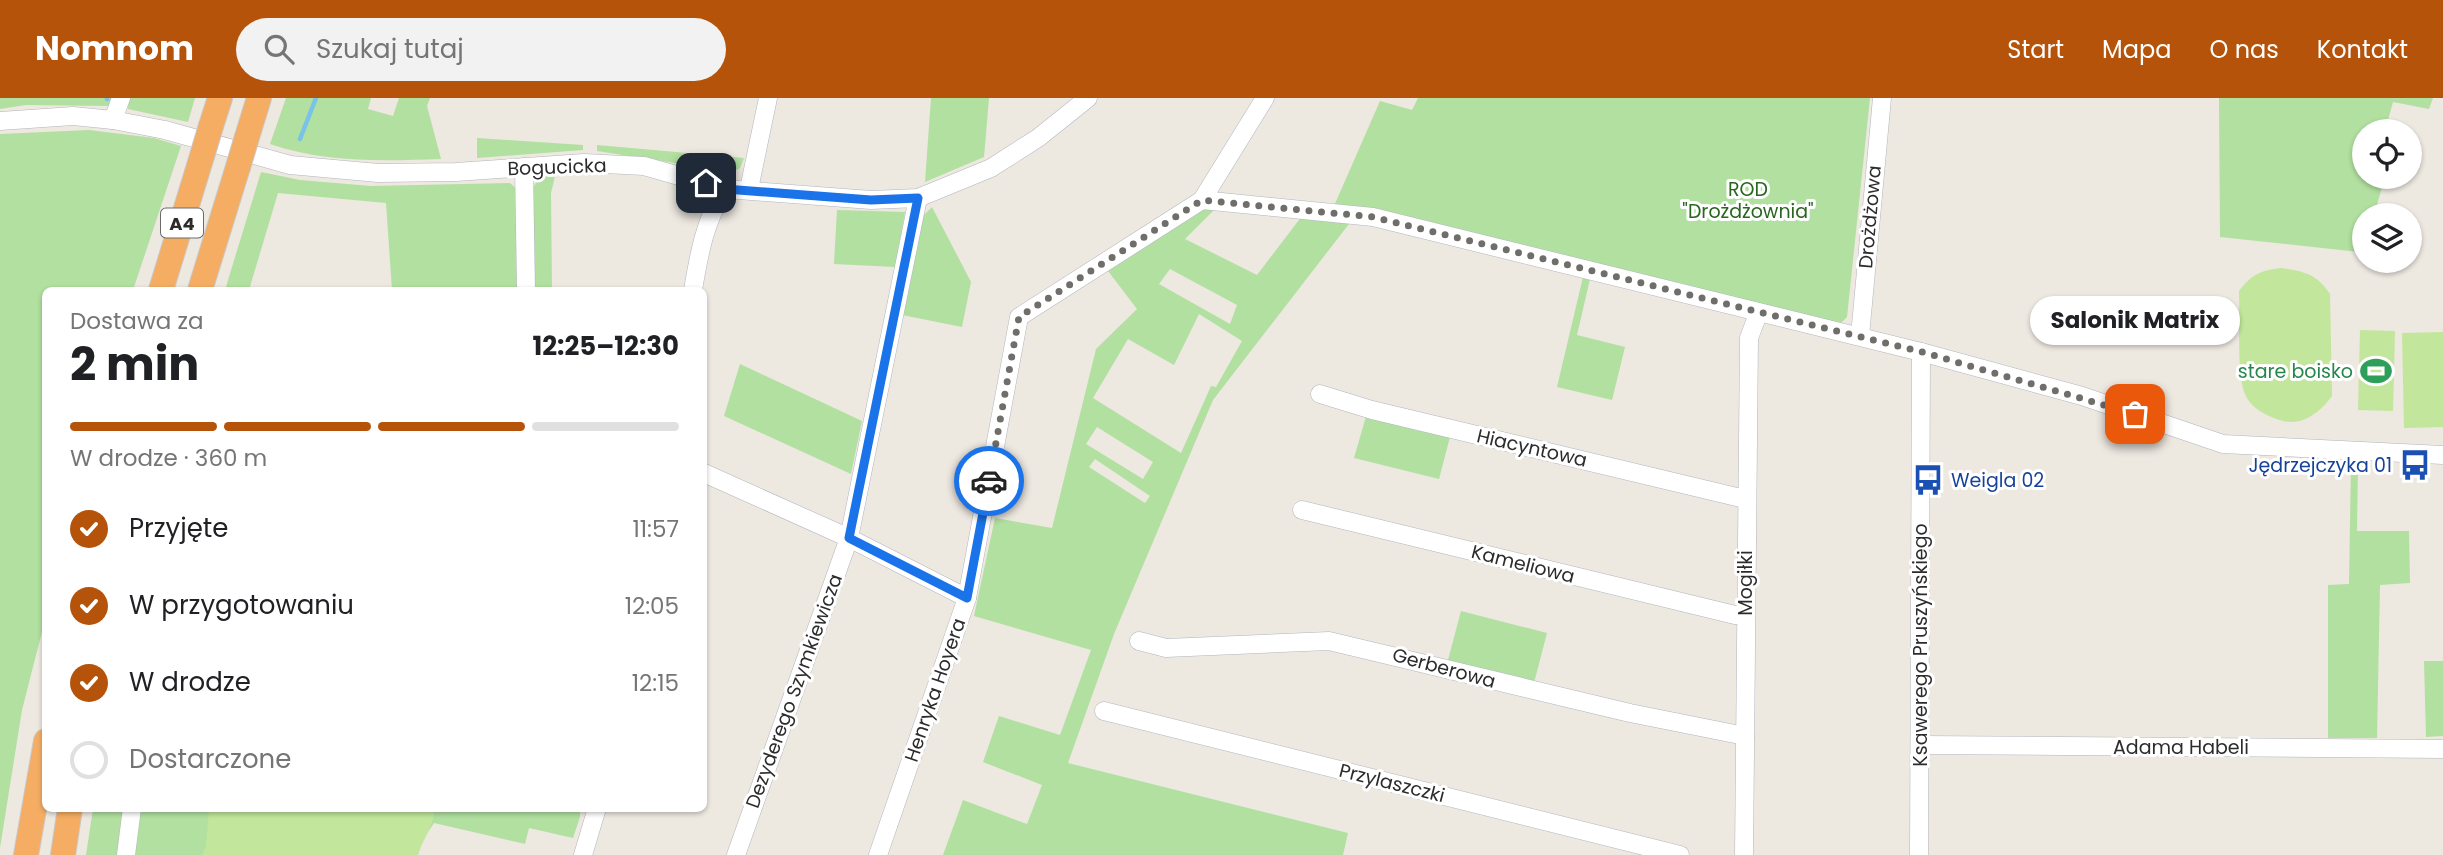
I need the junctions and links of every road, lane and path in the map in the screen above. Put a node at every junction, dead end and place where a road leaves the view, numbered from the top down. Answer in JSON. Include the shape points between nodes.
{"nodes":[{"id":1,"x":121,"y":98,"type":"edge"},
{"id":2,"x":220,"y":98,"type":"edge"},
{"id":3,"x":259,"y":98,"type":"edge"},
{"id":4,"x":768,"y":98,"type":"edge"},
{"id":5,"x":1088,"y":98,"type":"edge"},
{"id":6,"x":1265,"y":98,"type":"edge"},
{"id":7,"x":1882,"y":98,"type":"edge"},
{"id":8,"x":113,"y":120,"type":"junction"},
{"id":9,"x":0,"y":121,"type":"edge"},
{"id":10,"x":524,"y":167,"type":"junction"},
{"id":11,"x":725,"y":189,"type":"junction"},
{"id":12,"x":749,"y":189,"type":"junction"},
{"id":13,"x":918,"y":198,"type":"junction"},
{"id":14,"x":1202,"y":200,"type":"junction"},
{"id":15,"x":162,"y":287,"type":"edge"},
{"id":16,"x":201,"y":287,"type":"edge"},
{"id":17,"x":526,"y":287,"type":"edge"},
{"id":18,"x":693,"y":287,"type":"edge"},
{"id":19,"x":1758,"y":314,"type":"junction"},
{"id":20,"x":1860,"y":336,"type":"junction"},
{"id":21,"x":1922,"y":352,"type":"junction"},
{"id":22,"x":1320,"y":394,"type":"dead end"},
{"id":23,"x":2443,"y":455,"type":"edge"},
{"id":24,"x":707,"y":473,"type":"edge"},
{"id":25,"x":1745,"y":499,"type":"junction"},
{"id":26,"x":1301,"y":510,"type":"dead end"},
{"id":27,"x":849,"y":538,"type":"junction"},
{"id":28,"x":967,"y":598,"type":"junction"},
{"id":29,"x":1745,"y":615,"type":"junction"},
{"id":30,"x":1139,"y":641,"type":"dead end"},
{"id":31,"x":1104,"y":711,"type":"dead end"},
{"id":32,"x":1745,"y":736,"type":"junction"},
{"id":33,"x":1920,"y":745,"type":"junction"},
{"id":34,"x":2443,"y":748,"type":"edge"},
{"id":35,"x":42,"y":764,"type":"edge"},
{"id":36,"x":69,"y":812,"type":"edge"},
{"id":37,"x":131,"y":812,"type":"edge"},
{"id":38,"x":596,"y":812,"type":"edge"},
{"id":39,"x":26,"y":855,"type":"edge"},
{"id":40,"x":62,"y":855,"type":"edge"},
{"id":41,"x":126,"y":855,"type":"edge"},
{"id":42,"x":583,"y":855,"type":"edge"},
{"id":43,"x":736,"y":855,"type":"edge"},
{"id":44,"x":878,"y":855,"type":"edge"},
{"id":45,"x":1680,"y":855,"type":"edge"},
{"id":46,"x":1744,"y":855,"type":"edge"},
{"id":47,"x":1919,"y":855,"type":"edge"}],
"edges":[{"from":1,"to":8,"type":"street"},
{"from":2,"to":15,"type":"highway","number":"A4","bridge":true},
{"from":3,"to":16,"type":"highway","number":"A4","bridge":true},
{"from":4,"to":12,"type":"street"},
{"from":5,"to":13,"type":"street","name":"Bogucicka","via":[[991,168]]},
{"from":6,"to":14,"type":"street","name":"Henryka Hoyera"},
{"from":7,"to":20,"type":"street","name":"Drożdżowa"},
{"from":8,"to":9,"type":"street","name":"Bogucicka","via":[[73,116]]},
{"from":8,"to":10,"type":"street","name":"Bogucicka","via":[[290,165],[378,173]]},
{"from":10,"to":11,"type":"street","name":"Bogucicka","via":[[644,166]]},
{"from":10,"to":17,"type":"street"},
{"from":11,"to":12,"type":"street","name":"Bogucicka"},
{"from":11,"to":18,"type":"street","via":[[712,210]]},
{"from":12,"to":13,"type":"street","name":"Bogucicka","via":[[871,200]]},
{"from":13,"to":27,"type":"street","name":"Dezyderego Szymkiewicza"},
{"from":14,"to":19,"type":"street","via":[[1373,217]]},
{"from":14,"to":28,"type":"street","name":"Henryka Hoyera","via":[[1019,317]]},
{"from":19,"to":20,"type":"street"},
{"from":19,"to":25,"type":"street","name":"Mogiłki","via":[[1749,338]]},
{"from":20,"to":21,"type":"street"},
{"from":21,"to":23,"type":"street","via":[[2082,396],[2223,444]]},
{"from":21,"to":33,"type":"street","name":"Ksawerego Pruszyńskiego"},
{"from":22,"to":25,"type":"street","name":"Hiacyntowa"},
{"from":24,"to":27,"type":"street"},
{"from":25,"to":29,"type":"street","name":"Mogiłki"},
{"from":26,"to":29,"type":"street","name":"Kameliowa"},
{"from":27,"to":28,"type":"street"},
{"from":27,"to":43,"type":"street","name":"Dezyderego Szymkiewicza"},
{"from":28,"to":44,"type":"street","name":"Henryka Hoyera"},
{"from":29,"to":32,"type":"street","name":"Mogiłki"},
{"from":30,"to":32,"type":"street","name":"Gerberowa","via":[[1166,648],[1329,640]]},
{"from":31,"to":45,"type":"street","name":"Przylaszczki"},
{"from":32,"to":46,"type":"street","name":"Mogiłki"},
{"from":33,"to":34,"type":"street","name":"Adama Habeli"},
{"from":33,"to":47,"type":"street","name":"Ksawerego Pruszyńskiego"},
{"from":35,"to":39,"type":"highway"},
{"from":36,"to":40,"type":"highway"},
{"from":37,"to":41,"type":"street"},
{"from":38,"to":42,"type":"street"}]}
